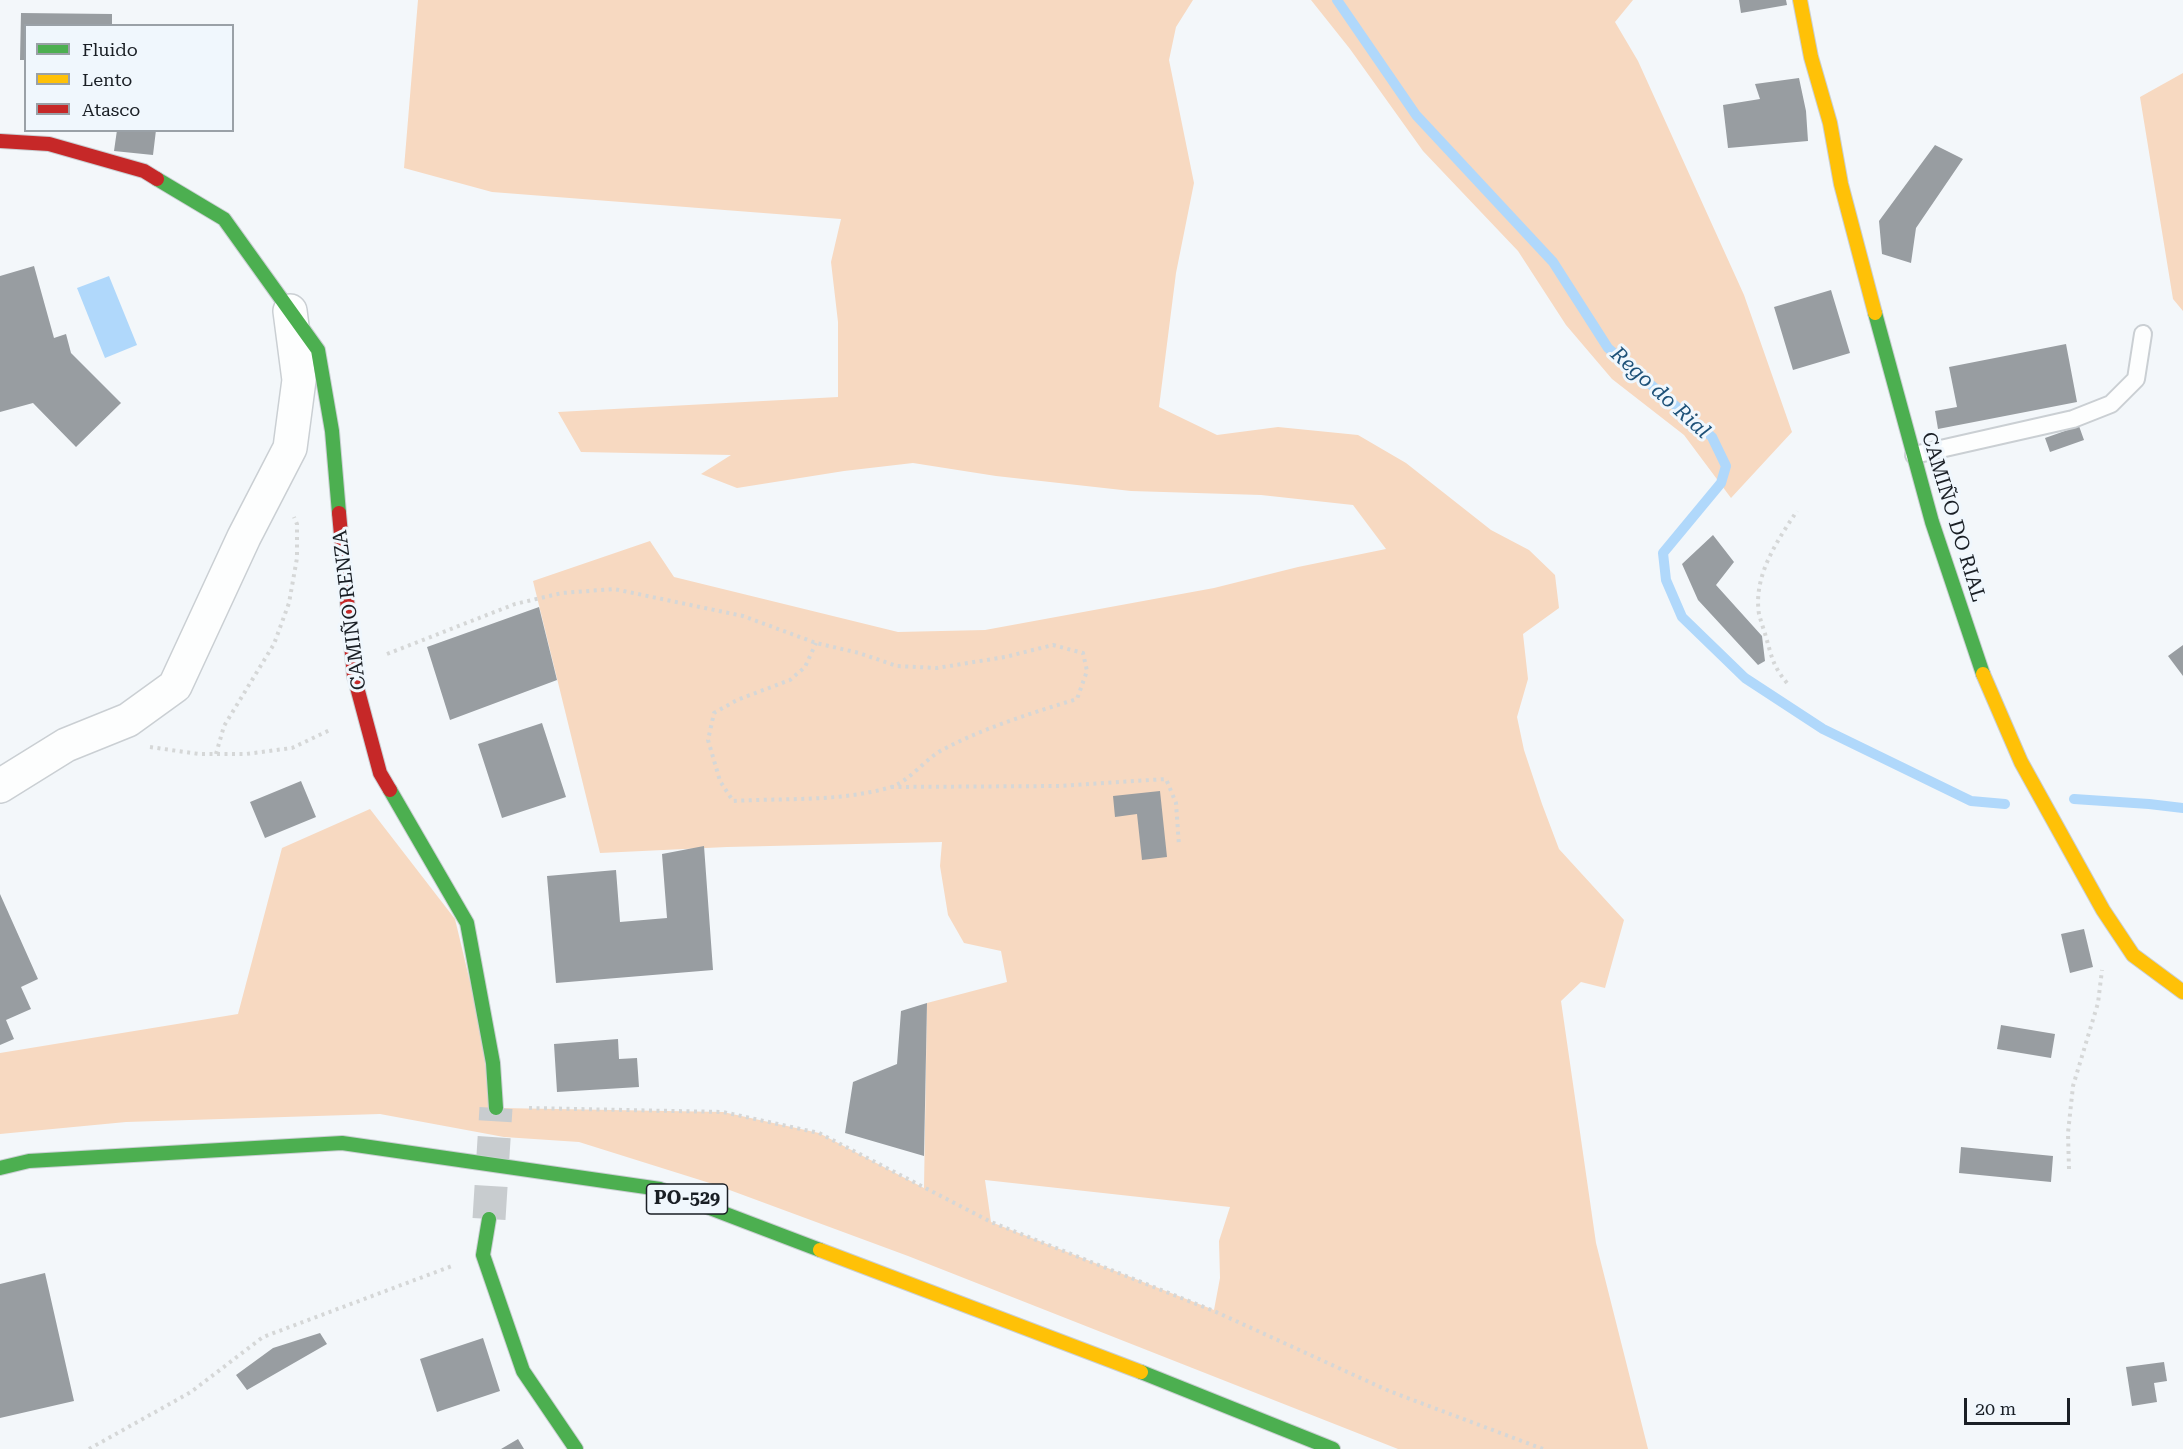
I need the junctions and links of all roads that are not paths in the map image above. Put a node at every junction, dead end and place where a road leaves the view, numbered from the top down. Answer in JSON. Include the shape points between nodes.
{"nodes":[{"id":1,"x":1800,"y":0,"type":"edge"},
{"id":2,"x":0,"y":141,"type":"edge"},
{"id":3,"x":290,"y":311,"type":"junction"},
{"id":4,"x":2143,"y":334,"type":"dead end"},
{"id":5,"x":1914,"y":455,"type":"junction"},
{"id":6,"x":0,"y":786,"type":"edge"},
{"id":7,"x":2183,"y":992,"type":"edge"},
{"id":8,"x":496,"y":1108,"type":"tunnel mouth"},
{"id":9,"x":0,"y":1168,"type":"edge"},
{"id":10,"x":489,"y":1219,"type":"tunnel mouth"},
{"id":11,"x":576,"y":1449,"type":"edge"},
{"id":12,"x":1334,"y":1449,"type":"edge"}],
"edges":[{"from":1,"to":5,"type":"street","name":"CAMIÑO DO RIAL","via":[[1841,184]]},
{"from":2,"to":3,"type":"street","name":"CAMIÑO RENZA","via":[[49,144],[144,171],[224,219]]},
{"from":3,"to":6,"type":"street","name":"CAMIÑO RENZA","via":[[299,380],[290,448],[244,537],[176,686],[128,720],[66,745]]},
{"from":3,"to":8,"type":"street","name":"CAMIÑO RENZA","via":[[318,350],[332,431],[354,676],[380,773],[467,923],[493,1063]]},
{"from":4,"to":5,"type":"lane","via":[[2136,379],[2111,404],[2073,419]]},
{"from":5,"to":7,"type":"street","name":"CAMIÑO DO RIAL","via":[[1979,664],[2021,762],[2103,910],[2133,955]]},
{"from":9,"to":12,"type":"street","number":"PO-529","via":[[29,1161],[342,1143],[660,1189]]},
{"from":10,"to":11,"type":"street","via":[[483,1255],[523,1371]]}]}
